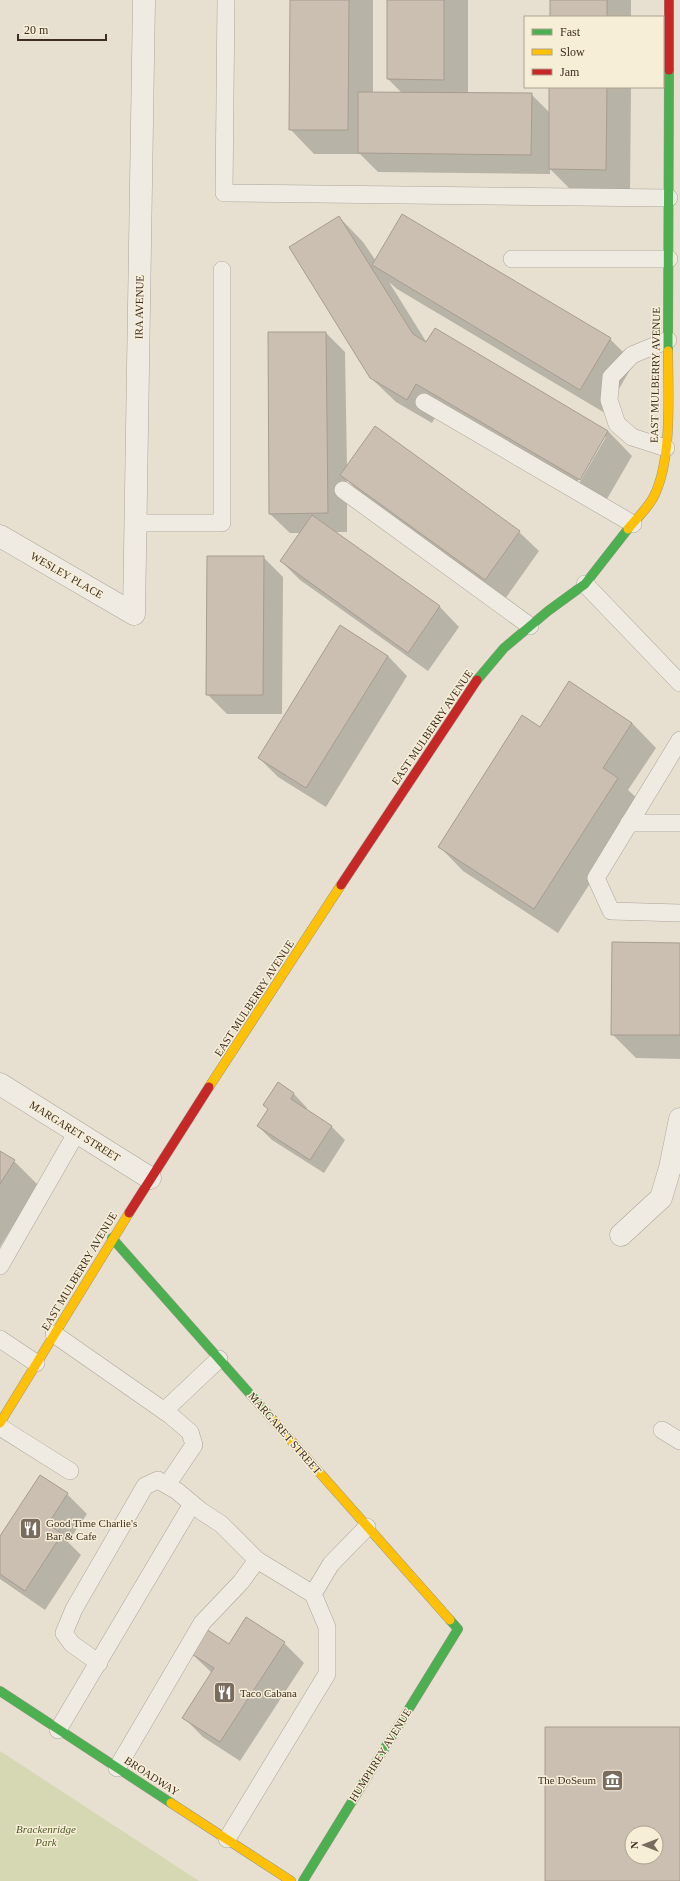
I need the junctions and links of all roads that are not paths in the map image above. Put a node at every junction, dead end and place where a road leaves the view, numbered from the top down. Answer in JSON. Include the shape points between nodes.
{"nodes":[{"id":1,"x":144,"y":0,"type":"edge"},
{"id":2,"x":226,"y":0,"type":"edge"},
{"id":3,"x":670,"y":0,"type":"edge"},
{"id":4,"x":668,"y":198,"type":"junction"},
{"id":5,"x":512,"y":259,"type":"dead end"},
{"id":6,"x":668,"y":259,"type":"junction"},
{"id":7,"x":222,"y":270,"type":"dead end"},
{"id":8,"x":668,"y":340,"type":"junction"},
{"id":9,"x":424,"y":402,"type":"dead end"},
{"id":10,"x":666,"y":448,"type":"junction"},
{"id":11,"x":343,"y":490,"type":"dead end"},
{"id":12,"x":136,"y":523,"type":"junction"},
{"id":13,"x":633,"y":524,"type":"junction"},
{"id":14,"x":0,"y":536,"type":"edge"},
{"id":15,"x":585,"y":584,"type":"junction"},
{"id":16,"x":134,"y":614,"type":"joint"},
{"id":17,"x":530,"y":626,"type":"junction"},
{"id":18,"x":680,"y":683,"type":"edge"},
{"id":19,"x":680,"y":740,"type":"edge"},
{"id":20,"x":629,"y":823,"type":"junction"},
{"id":21,"x":680,"y":823,"type":"edge"},
{"id":22,"x":680,"y":913,"type":"edge"},
{"id":23,"x":0,"y":1084,"type":"edge"},
{"id":24,"x":680,"y":1118,"type":"edge"},
{"id":25,"x":77,"y":1132,"type":"junction"},
{"id":26,"x":150,"y":1178,"type":"junction"},
{"id":27,"x":621,"y":1235,"type":"dead end"},
{"id":28,"x":112,"y":1238,"type":"junction"},
{"id":29,"x":0,"y":1266,"type":"edge"},
{"id":30,"x":54,"y":1334,"type":"junction"},
{"id":31,"x":0,"y":1339,"type":"edge"},
{"id":32,"x":219,"y":1359,"type":"junction"},
{"id":33,"x":36,"y":1363,"type":"junction"},
{"id":34,"x":164,"y":1411,"type":"junction"},
{"id":35,"x":0,"y":1423,"type":"edge"},
{"id":36,"x":0,"y":1427,"type":"edge"},
{"id":37,"x":662,"y":1430,"type":"dead end"},
{"id":38,"x":680,"y":1441,"type":"edge"},
{"id":39,"x":70,"y":1471,"type":"dead end"},
{"id":40,"x":167,"y":1485,"type":"junction"},
{"id":41,"x":192,"y":1504,"type":"junction"},
{"id":42,"x":367,"y":1526,"type":"junction"},
{"id":43,"x":256,"y":1560,"type":"junction"},
{"id":44,"x":313,"y":1594,"type":"junction"},
{"id":45,"x":458,"y":1629,"type":"joint"},
{"id":46,"x":99,"y":1663,"type":"junction"},
{"id":47,"x":0,"y":1692,"type":"edge"},
{"id":48,"x":58,"y":1730,"type":"junction"},
{"id":49,"x":117,"y":1768,"type":"junction"},
{"id":50,"x":227,"y":1839,"type":"junction"},
{"id":51,"x":291,"y":1881,"type":"edge"},
{"id":52,"x":303,"y":1881,"type":"edge"}],
"edges":[{"from":1,"to":12,"type":"street","name":"IRA AVENUE"},
{"from":2,"to":4,"type":"lane","via":[[224,193]]},
{"from":3,"to":4,"type":"street","name":"EAST MULBERRY AVENUE"},
{"from":4,"to":6,"type":"street","name":"EAST MULBERRY AVENUE"},
{"from":5,"to":6,"type":"lane"},
{"from":6,"to":8,"type":"street","name":"EAST MULBERRY AVENUE"},
{"from":7,"to":12,"type":"lane","via":[[222,523]]},
{"from":8,"to":10,"type":"street","name":"EAST MULBERRY AVENUE"},
{"from":8,"to":10,"type":"lane","via":[[632,355],[611,377],[609,400],[616,424],[632,437]]},
{"from":9,"to":13,"type":"lane"},
{"from":10,"to":13,"type":"street","name":"EAST MULBERRY AVENUE","via":[[662,472],[653,498]]},
{"from":11,"to":17,"type":"lane"},
{"from":12,"to":16,"type":"street","name":"IRA AVENUE"},
{"from":13,"to":15,"type":"street","name":"EAST MULBERRY AVENUE"},
{"from":14,"to":16,"type":"street","name":"WESLEY PLACE"},
{"from":15,"to":17,"type":"street","name":"EAST MULBERRY AVENUE"},
{"from":15,"to":18,"type":"lane"},
{"from":17,"to":26,"type":"street","name":"EAST MULBERRY AVENUE","via":[[504,648],[478,678],[455,711]]},
{"from":19,"to":20,"type":"lane"},
{"from":20,"to":21,"type":"lane"},
{"from":20,"to":22,"type":"lane","via":[[596,878],[611,911]]},
{"from":23,"to":25,"type":"street","name":"MARGARET STREET"},
{"from":24,"to":27,"type":"street","via":[[661,1198]]},
{"from":25,"to":26,"type":"street","name":"MARGARET STREET"},
{"from":25,"to":29,"type":"lane"},
{"from":26,"to":28,"type":"street","name":"EAST MULBERRY AVENUE"},
{"from":28,"to":30,"type":"street","name":"EAST MULBERRY AVENUE"},
{"from":28,"to":32,"type":"street","name":"MARGARET STREET"},
{"from":30,"to":33,"type":"street","name":"EAST MULBERRY AVENUE"},
{"from":30,"to":34,"type":"lane"},
{"from":31,"to":33,"type":"lane"},
{"from":32,"to":34,"type":"lane"},
{"from":32,"to":42,"type":"street","name":"MARGARET STREET"},
{"from":33,"to":35,"type":"street","name":"EAST MULBERRY AVENUE"},
{"from":34,"to":40,"type":"lane","via":[[190,1432],[194,1445]]},
{"from":36,"to":39,"type":"lane"},
{"from":37,"to":38,"type":"lane"},
{"from":40,"to":41,"type":"lane"},
{"from":40,"to":46,"type":"lane","via":[[158,1480],[145,1486],[74,1608],[64,1633],[72,1644]]},
{"from":41,"to":43,"type":"lane","via":[[221,1524]]},
{"from":41,"to":46,"type":"lane"},
{"from":42,"to":44,"type":"lane","via":[[331,1564]]},
{"from":42,"to":45,"type":"street","name":"MARGARET STREET"},
{"from":43,"to":44,"type":"lane"},
{"from":43,"to":49,"type":"lane","via":[[241,1582],[202,1623]]},
{"from":44,"to":50,"type":"lane","via":[[327,1627],[327,1674]]},
{"from":45,"to":52,"type":"street","name":"HUMPHREY AVENUE"},
{"from":46,"to":48,"type":"lane"},
{"from":47,"to":48,"type":"street","name":"BROADWAY"},
{"from":48,"to":49,"type":"street","name":"BROADWAY"},
{"from":49,"to":50,"type":"street","name":"BROADWAY"},
{"from":50,"to":51,"type":"street","name":"BROADWAY"}]}
